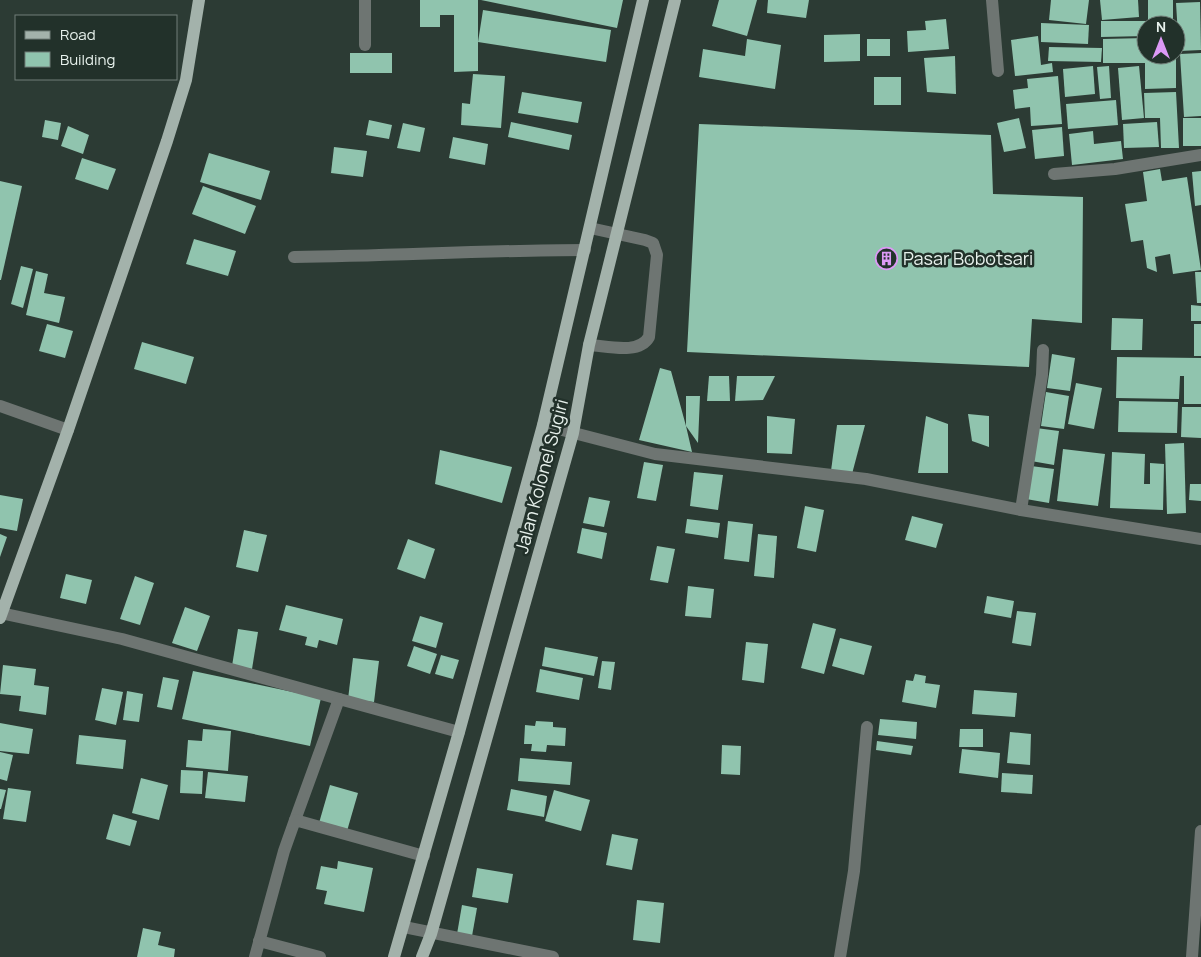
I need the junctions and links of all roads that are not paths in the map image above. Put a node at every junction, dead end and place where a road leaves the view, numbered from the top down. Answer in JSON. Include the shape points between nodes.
{"nodes":[{"id":1,"x":199,"y":0,"type":"edge"},
{"id":2,"x":365,"y":0,"type":"edge"},
{"id":3,"x":644,"y":0,"type":"edge"},
{"id":4,"x":676,"y":0,"type":"edge"},
{"id":5,"x":992,"y":0,"type":"edge"},
{"id":6,"x":365,"y":45,"type":"dead end"},
{"id":7,"x":998,"y":71,"type":"dead end"},
{"id":8,"x":1201,"y":155,"type":"edge"},
{"id":9,"x":1054,"y":174,"type":"dead end"},
{"id":10,"x":590,"y":228,"type":"junction"},
{"id":11,"x":618,"y":233,"type":"junction"},
{"id":12,"x":586,"y":250,"type":"junction"},
{"id":13,"x":294,"y":258,"type":"dead end"},
{"id":14,"x":590,"y":344,"type":"junction"},
{"id":15,"x":1043,"y":350,"type":"dead end"},
{"id":16,"x":0,"y":406,"type":"edge"},
{"id":17,"x":544,"y":425,"type":"junction"},
{"id":18,"x":68,"y":430,"type":"junction"},
{"id":19,"x":573,"y":433,"type":"junction"},
{"id":20,"x":1021,"y":510,"type":"junction"},
{"id":21,"x":1201,"y":539,"type":"edge"},
{"id":22,"x":1,"y":615,"type":"edge"},
{"id":23,"x":339,"y":699,"type":"junction"},
{"id":24,"x":867,"y":727,"type":"dead end"},
{"id":25,"x":459,"y":732,"type":"junction"},
{"id":26,"x":296,"y":820,"type":"junction"},
{"id":27,"x":1201,"y":832,"type":"edge"},
{"id":28,"x":424,"y":856,"type":"junction"},
{"id":29,"x":404,"y":927,"type":"junction"},
{"id":30,"x":431,"y":934,"type":"junction"},
{"id":31,"x":258,"y":941,"type":"junction"},
{"id":32,"x":255,"y":957,"type":"edge"},
{"id":33,"x":320,"y":957,"type":"edge"},
{"id":34,"x":394,"y":957,"type":"edge"},
{"id":35,"x":422,"y":957,"type":"edge"},
{"id":36,"x":553,"y":957,"type":"edge"},
{"id":37,"x":840,"y":957,"type":"edge"},
{"id":38,"x":1192,"y":957,"type":"edge"}],
"edges":[{"from":1,"to":18,"type":"main road","via":[[186,80]]},
{"from":2,"to":6,"type":"street"},
{"from":3,"to":10,"type":"main road"},
{"from":4,"to":11,"type":"main road","name":"Jalan Kolonel Sugiri"},
{"from":5,"to":7,"type":"street"},
{"from":8,"to":9,"type":"street"},
{"from":10,"to":11,"type":"street"},
{"from":10,"to":12,"type":"main road"},
{"from":11,"to":14,"type":"main road","name":"Jalan Kolonel Sugiri"},
{"from":11,"to":14,"type":"street","via":[[645,240],[656,248],[649,337],[637,348]]},
{"from":12,"to":13,"type":"street","via":[[486,250]]},
{"from":12,"to":17,"type":"main road"},
{"from":14,"to":19,"type":"main road","name":"Jalan Kolonel Sugiri"},
{"from":15,"to":20,"type":"street"},
{"from":16,"to":18,"type":"street"},
{"from":17,"to":19,"type":"street"},
{"from":17,"to":25,"type":"main road"},
{"from":18,"to":22,"type":"main road"},
{"from":19,"to":20,"type":"street","via":[[655,454],[866,479]]},
{"from":19,"to":30,"type":"main road","name":"Jalan Kolonel Sugiri"},
{"from":20,"to":21,"type":"street"},
{"from":22,"to":23,"type":"street","via":[[122,639]]},
{"from":23,"to":25,"type":"street"},
{"from":23,"to":26,"type":"street"},
{"from":24,"to":37,"type":"street","via":[[854,871]]},
{"from":25,"to":28,"type":"main road"},
{"from":26,"to":28,"type":"street"},
{"from":26,"to":31,"type":"street"},
{"from":27,"to":38,"type":"street"},
{"from":28,"to":29,"type":"main road"},
{"from":29,"to":30,"type":"street"},
{"from":29,"to":34,"type":"main road"},
{"from":30,"to":35,"type":"main road","name":"Jalan Kolonel Sugiri"},
{"from":30,"to":36,"type":"street"},
{"from":31,"to":32,"type":"street"},
{"from":31,"to":33,"type":"street"}]}
